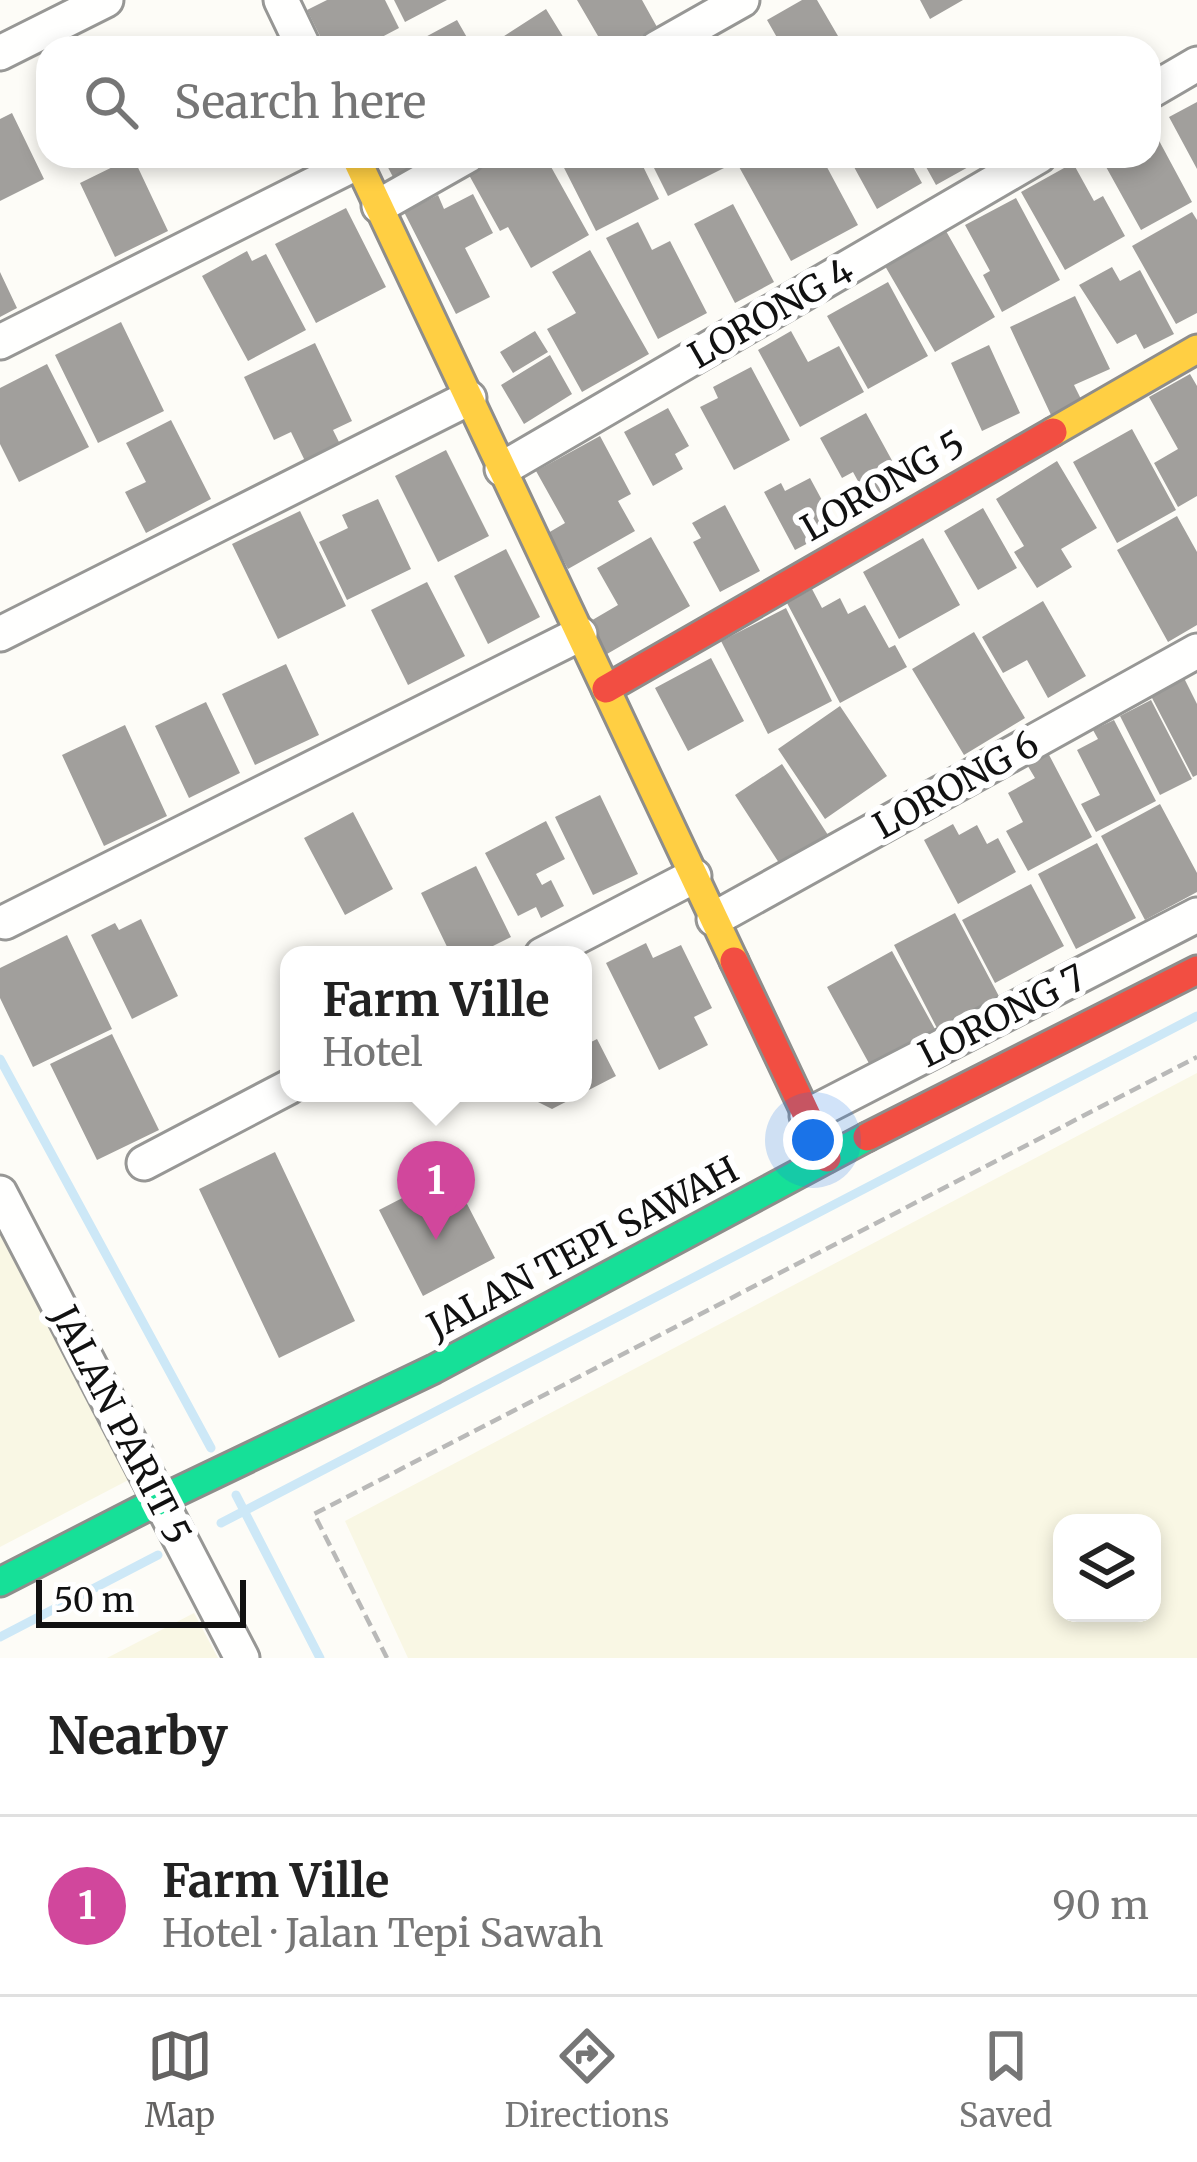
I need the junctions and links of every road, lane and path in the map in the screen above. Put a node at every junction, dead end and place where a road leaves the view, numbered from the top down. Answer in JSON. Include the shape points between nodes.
{"nodes":[{"id":1,"x":106,"y":0,"type":"edge"},
{"id":2,"x":281,"y":0,"type":"edge"},
{"id":3,"x":742,"y":0,"type":"edge"},
{"id":4,"x":298,"y":36,"type":"edge"},
{"id":5,"x":678,"y":36,"type":"edge"},
{"id":6,"x":0,"y":53,"type":"edge"},
{"id":7,"x":1197,"y":64,"type":"edge"},
{"id":8,"x":1161,"y":85,"type":"edge"},
{"id":9,"x":338,"y":168,"type":"edge"},
{"id":10,"x":360,"y":168,"type":"edge"},
{"id":11,"x":446,"y":168,"type":"edge"},
{"id":12,"x":1018,"y":168,"type":"edge"},
{"id":13,"x":379,"y":206,"type":"junction"},
{"id":14,"x":0,"y":342,"type":"edge"},
{"id":15,"x":1197,"y":349,"type":"edge"},
{"id":16,"x":469,"y":398,"type":"junction"},
{"id":17,"x":502,"y":469,"type":"junction"},
{"id":18,"x":0,"y":634,"type":"edge"},
{"id":19,"x":580,"y":634,"type":"junction"},
{"id":20,"x":1197,"y":651,"type":"edge"},
{"id":21,"x":606,"y":689,"type":"junction"},
{"id":22,"x":694,"y":876,"type":"junction"},
{"id":23,"x":1197,"y":915,"type":"edge"},
{"id":24,"x":714,"y":919,"type":"junction"},
{"id":25,"x":5,"y":922,"type":"dead end"},
{"id":26,"x":559,"y":946,"type":"edge"},
{"id":27,"x":1197,"y":970,"type":"edge"},
{"id":28,"x":1197,"y":1057,"type":"edge"},
{"id":29,"x":280,"y":1092,"type":"edge"},
{"id":30,"x":807,"y":1116,"type":"junction"},
{"id":31,"x":827,"y":1158,"type":"junction"},
{"id":32,"x":143,"y":1163,"type":"dead end"},
{"id":33,"x":0,"y":1193,"type":"edge"},
{"id":34,"x":160,"y":1500,"type":"junction"},
{"id":35,"x":0,"y":1582,"type":"edge"},
{"id":36,"x":242,"y":1658,"type":"edge"},
{"id":37,"x":387,"y":1658,"type":"edge"}],
"edges":[{"from":1,"to":6,"type":"street"},
{"from":2,"to":4,"type":"street"},
{"from":3,"to":5,"type":"street"},
{"from":7,"to":8,"type":"street"},
{"from":9,"to":14,"type":"street"},
{"from":10,"to":13,"type":"street"},
{"from":11,"to":13,"type":"street"},
{"from":12,"to":17,"type":"street","name":"LORONG 4"},
{"from":13,"to":16,"type":"street"},
{"from":15,"to":21,"type":"street","name":"LORONG 5"},
{"from":16,"to":17,"type":"street"},
{"from":16,"to":18,"type":"street"},
{"from":17,"to":19,"type":"street"},
{"from":19,"to":21,"type":"street"},
{"from":19,"to":25,"type":"street"},
{"from":20,"to":24,"type":"street","name":"LORONG 6"},
{"from":21,"to":22,"type":"street"},
{"from":22,"to":24,"type":"street"},
{"from":22,"to":26,"type":"street"},
{"from":23,"to":30,"type":"street","name":"LORONG 7"},
{"from":24,"to":30,"type":"street"},
{"from":27,"to":31,"type":"street","name":"JALAN TEPI SAWAH"},
{"from":28,"to":37,"type":"path","via":[[314,1514]]},
{"from":29,"to":32,"type":"street"},
{"from":30,"to":31,"type":"street"},
{"from":31,"to":34,"type":"street","name":"JALAN TEPI SAWAH","via":[[434,1369]]},
{"from":33,"to":34,"type":"street","name":"JALAN PARIT 5"},
{"from":34,"to":35,"type":"street","name":"JALAN TEPI SAWAH"},
{"from":34,"to":36,"type":"street","name":"JALAN PARIT 5"}]}
